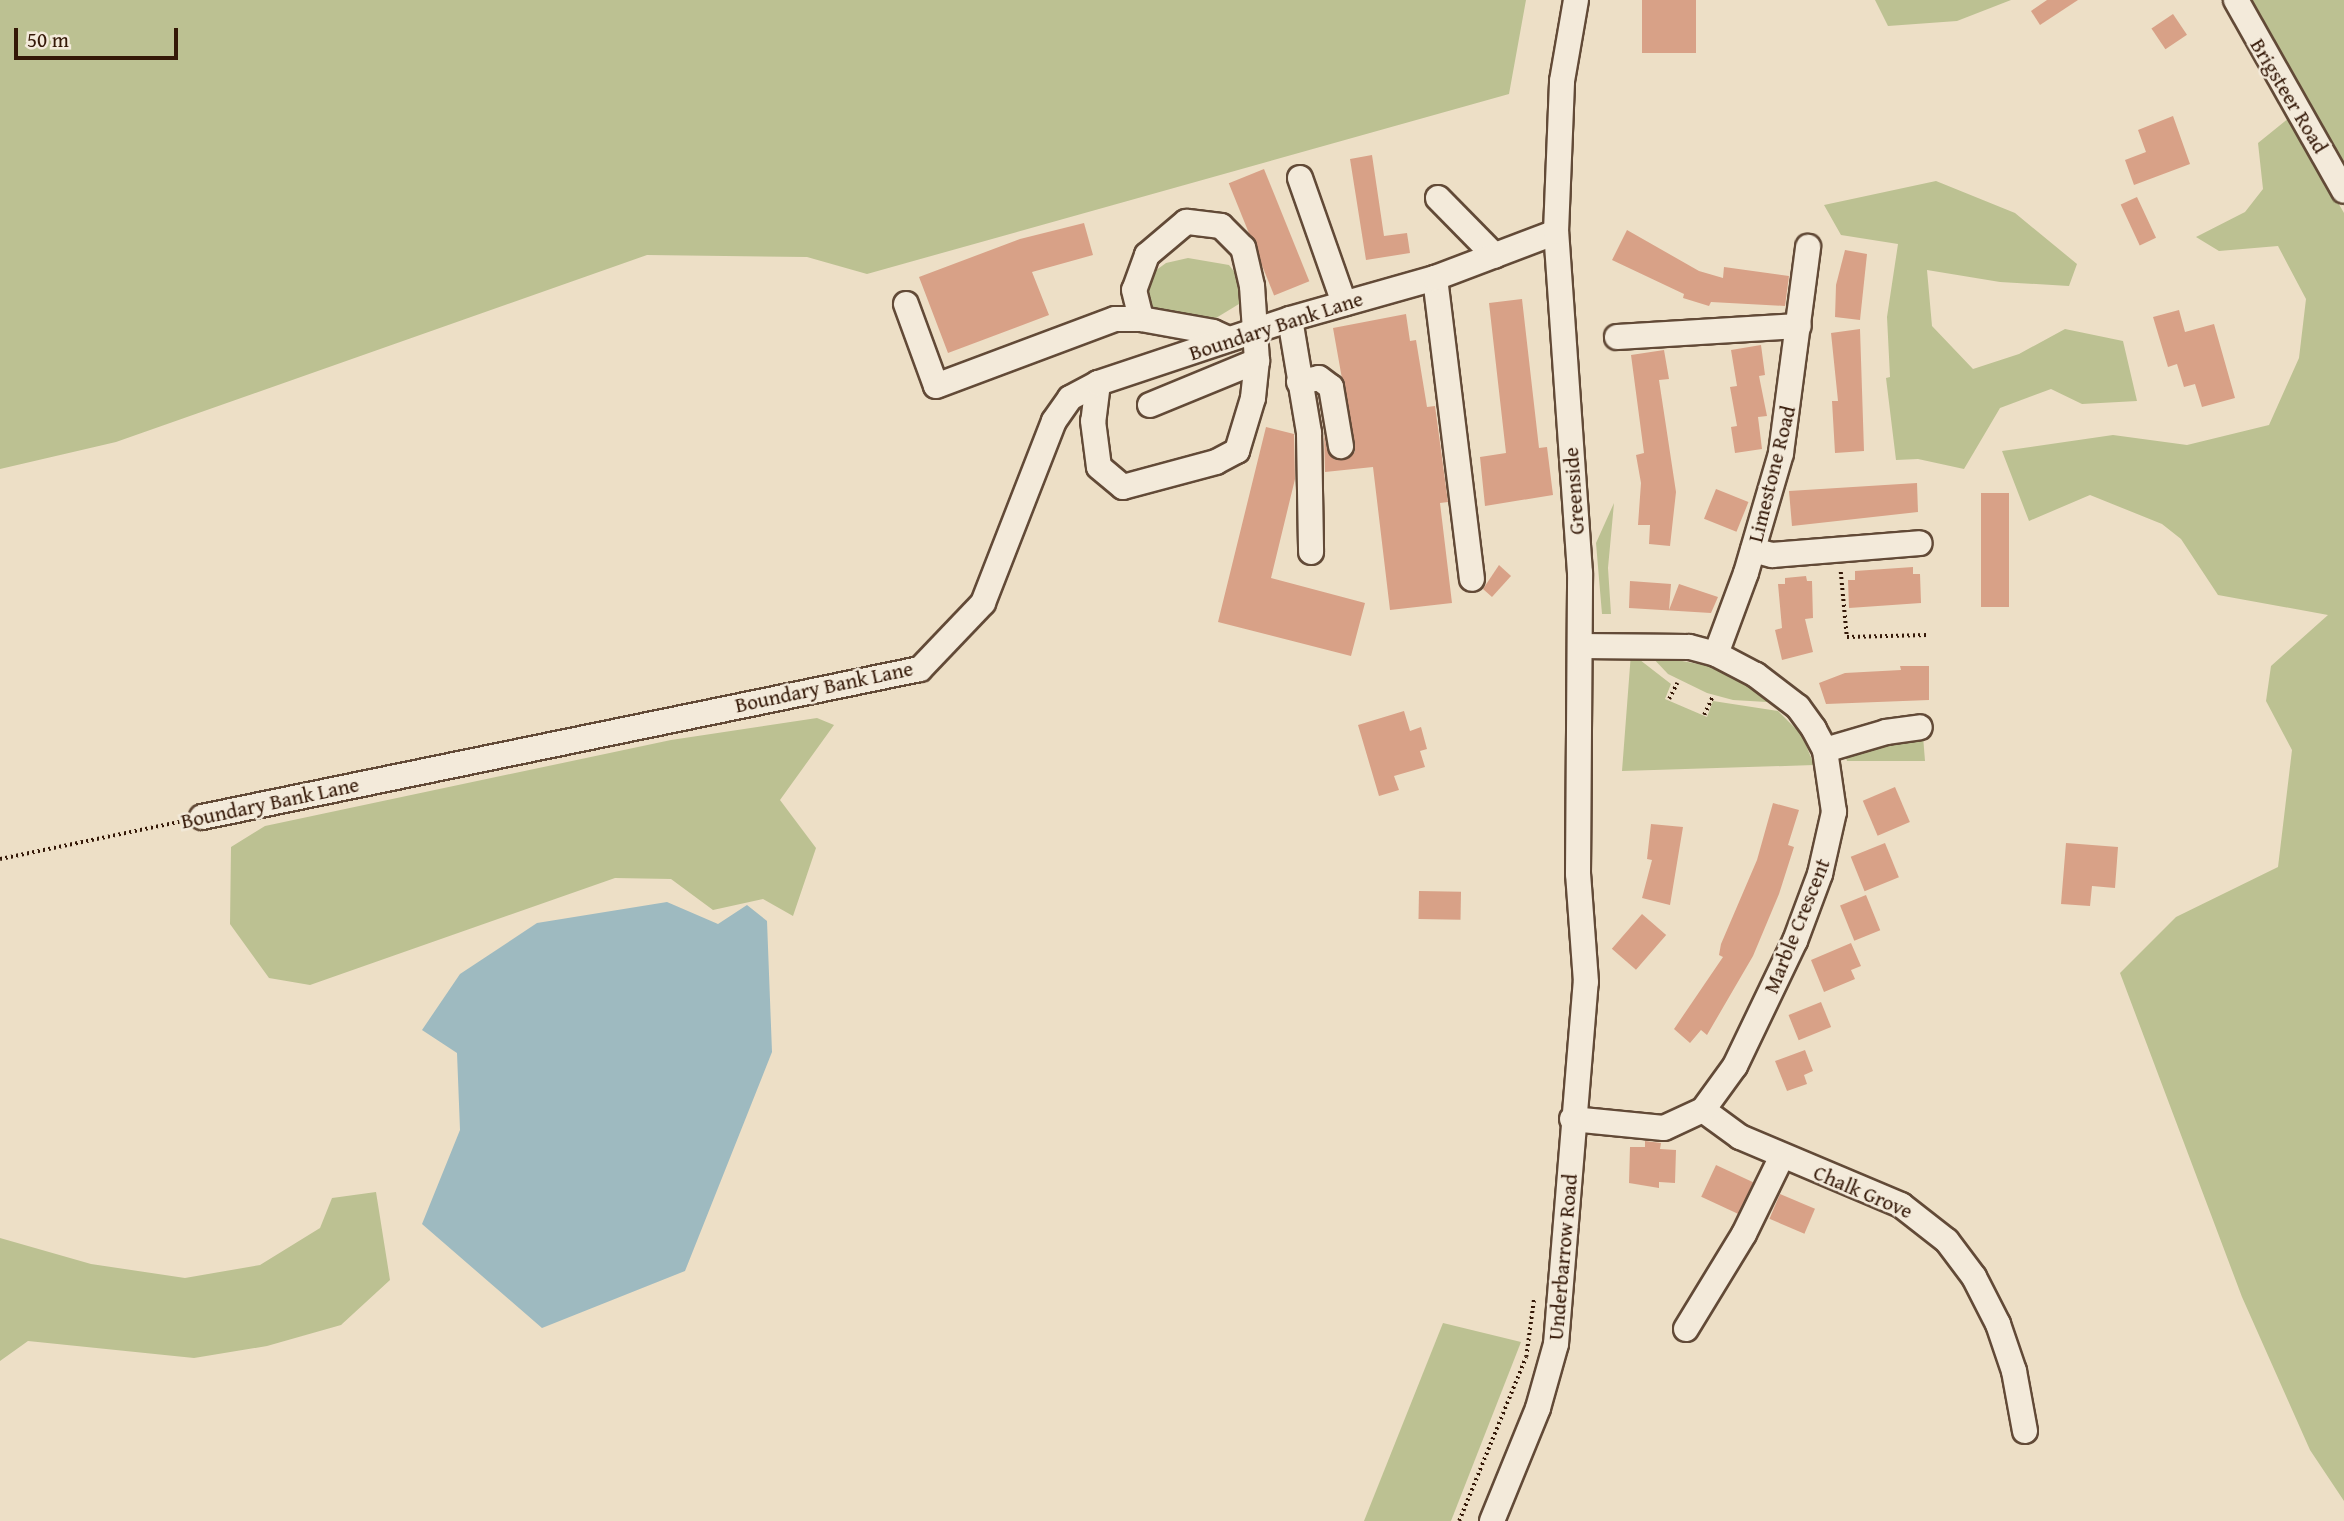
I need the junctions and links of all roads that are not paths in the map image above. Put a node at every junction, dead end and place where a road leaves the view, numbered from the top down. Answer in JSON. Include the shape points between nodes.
{"nodes":[{"id":1,"x":1576,"y":0,"type":"edge"},
{"id":2,"x":2236,"y":0,"type":"edge"},
{"id":3,"x":1300,"y":178,"type":"dead end"},
{"id":4,"x":2344,"y":191,"type":"edge"},
{"id":5,"x":1437,"y":198,"type":"dead end"},
{"id":6,"x":1556,"y":232,"type":"junction"},
{"id":7,"x":1808,"y":247,"type":"dead end"},
{"id":8,"x":1495,"y":256,"type":"junction"},
{"id":9,"x":1435,"y":278,"type":"junction"},
{"id":10,"x":1343,"y":303,"type":"junction"},
{"id":11,"x":906,"y":304,"type":"dead end"},
{"id":12,"x":1142,"y":319,"type":"junction"},
{"id":13,"x":1290,"y":319,"type":"junction"},
{"id":14,"x":1799,"y":326,"type":"junction"},
{"id":15,"x":1256,"y":332,"type":"junction"},
{"id":16,"x":1617,"y":337,"type":"dead end"},
{"id":17,"x":1229,"y":340,"type":"junction"},
{"id":18,"x":1257,"y":361,"type":"junction"},
{"id":19,"x":1299,"y":382,"type":"junction"},
{"id":20,"x":1098,"y":383,"type":"junction"},
{"id":21,"x":1150,"y":405,"type":"dead end"},
{"id":22,"x":1341,"y":446,"type":"dead end"},
{"id":23,"x":1920,"y":543,"type":"dead end"},
{"id":24,"x":1753,"y":551,"type":"junction"},
{"id":25,"x":1311,"y":552,"type":"dead end"},
{"id":26,"x":1472,"y":579,"type":"dead end"},
{"id":27,"x":1580,"y":646,"type":"junction"},
{"id":28,"x":1716,"y":654,"type":"junction"},
{"id":29,"x":1920,"y":727,"type":"dead end"},
{"id":30,"x":1825,"y":750,"type":"junction"},
{"id":31,"x":202,"y":817,"type":"road end"},
{"id":32,"x":1586,"y":982,"type":"joint"},
{"id":33,"x":1703,"y":1110,"type":"junction"},
{"id":34,"x":1572,"y":1118,"type":"junction"},
{"id":35,"x":1782,"y":1156,"type":"junction"},
{"id":36,"x":1686,"y":1329,"type":"dead end"},
{"id":37,"x":2025,"y":1431,"type":"dead end"},
{"id":38,"x":1492,"y":1521,"type":"edge"}],
"edges":[{"from":1,"to":6,"type":"street","name":"Greenside","via":[[1562,81]]},
{"from":2,"to":4,"type":"street","name":"Brigsteer Road"},
{"from":3,"to":10,"type":"street"},
{"from":5,"to":8,"type":"street"},
{"from":6,"to":8,"type":"street","name":"Boundary Bank Lane"},
{"from":6,"to":27,"type":"street","name":"Greenside","via":[[1579,560]]},
{"from":7,"to":14,"type":"street","name":"Limestone Road"},
{"from":8,"to":9,"type":"street","name":"Boundary Bank Lane"},
{"from":9,"to":10,"type":"street","name":"Boundary Bank Lane"},
{"from":9,"to":26,"type":"street"},
{"from":10,"to":13,"type":"street","name":"Boundary Bank Lane"},
{"from":11,"to":12,"type":"street","via":[[936,386],[1115,319]]},
{"from":12,"to":15,"type":"street","via":[[1134,290],[1147,255],[1186,222],[1221,226],[1243,248]]},
{"from":12,"to":17,"type":"street","via":[[1213,332]]},
{"from":13,"to":15,"type":"street","name":"Boundary Bank Lane"},
{"from":13,"to":19,"type":"street"},
{"from":14,"to":16,"type":"street"},
{"from":14,"to":24,"type":"street","name":"Limestone Road","via":[[1781,453]]},
{"from":15,"to":17,"type":"street","name":"Boundary Bank Lane"},
{"from":15,"to":18,"type":"street"},
{"from":17,"to":20,"type":"street","name":"Boundary Bank Lane"},
{"from":18,"to":20,"type":"street","via":[[1253,398],[1237,451],[1216,462],[1123,487],[1099,467],[1093,421]]},
{"from":18,"to":21,"type":"street"},
{"from":19,"to":22,"type":"street","via":[[1319,378],[1331,387]]},
{"from":19,"to":25,"type":"street","via":[[1309,433]]},
{"from":20,"to":31,"type":"street","name":"Boundary Bank Lane","via":[[1070,398],[1054,421],[983,603],[920,669]]},
{"from":23,"to":24,"type":"street","via":[[1772,555]]},
{"from":24,"to":28,"type":"street","name":"Limestone Road"},
{"from":27,"to":28,"type":"street","name":"Marble Crescent","via":[[1689,647]]},
{"from":27,"to":32,"type":"street","name":"Greenside","via":[[1578,860]]},
{"from":28,"to":30,"type":"street","name":"Marble Crescent","via":[[1784,695],[1807,718]]},
{"from":29,"to":30,"type":"street"},
{"from":30,"to":33,"type":"street","name":"Marble Crescent","via":[[1834,812],[1820,874],[1796,941],[1735,1066]]},
{"from":32,"to":34,"type":"street","name":"Underbarrow Road"},
{"from":33,"to":34,"type":"street","name":"Marble Crescent","via":[[1664,1128]]},
{"from":33,"to":35,"type":"street","name":"Chalk Grove","via":[[1740,1137]]},
{"from":34,"to":38,"type":"street","name":"Underbarrow Road","via":[[1570,1213],[1556,1344],[1538,1408]]},
{"from":35,"to":36,"type":"street","via":[[1744,1234]]},
{"from":35,"to":37,"type":"street","name":"Chalk Grove","via":[[1901,1205],[1947,1241],[1974,1277],[1998,1324],[2014,1371]]}]}
